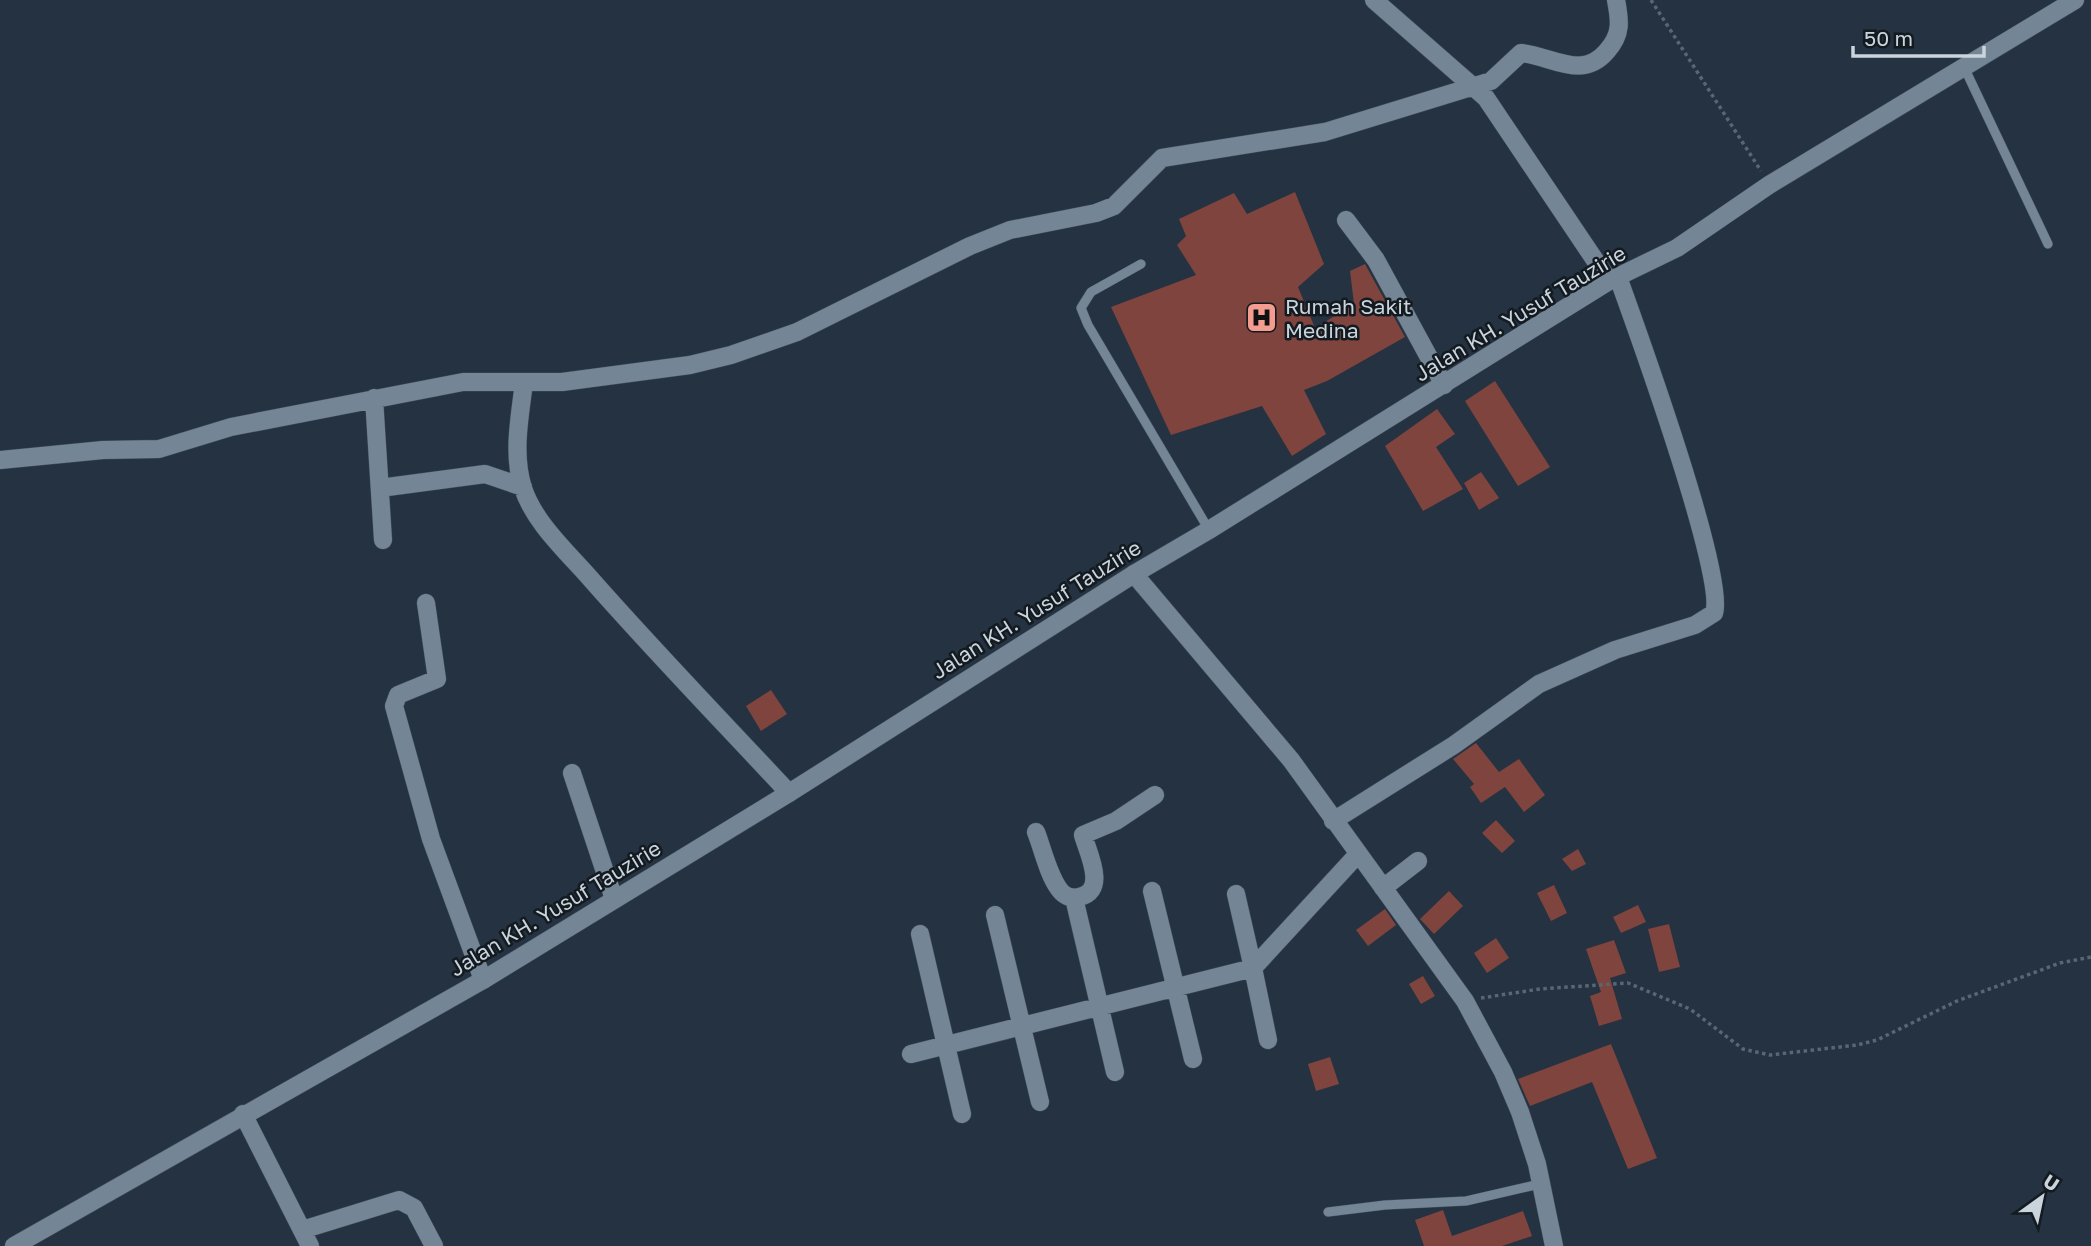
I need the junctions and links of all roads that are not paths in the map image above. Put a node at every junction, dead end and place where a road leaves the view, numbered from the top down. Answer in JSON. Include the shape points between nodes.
{"nodes":[{"id":1,"x":1374,"y":0,"type":"edge"},
{"id":2,"x":1616,"y":0,"type":"edge"},
{"id":3,"x":2076,"y":0,"type":"edge"},
{"id":4,"x":1964,"y":67,"type":"junction"},
{"id":5,"x":1475,"y":87,"type":"junction"},
{"id":6,"x":1346,"y":220,"type":"dead end"},
{"id":7,"x":2048,"y":244,"type":"dead end"},
{"id":8,"x":1141,"y":264,"type":"dead end"},
{"id":9,"x":1613,"y":279,"type":"junction"},
{"id":10,"x":524,"y":382,"type":"junction"},
{"id":11,"x":1444,"y":385,"type":"junction"},
{"id":12,"x":374,"y":398,"type":"junction"},
{"id":13,"x":0,"y":460,"type":"edge"},
{"id":14,"x":523,"y":487,"type":"junction"},
{"id":15,"x":380,"y":488,"type":"junction"},
{"id":16,"x":1209,"y":530,"type":"junction"},
{"id":17,"x":383,"y":540,"type":"dead end"},
{"id":18,"x":1134,"y":573,"type":"junction"},
{"id":19,"x":426,"y":603,"type":"dead end"},
{"id":20,"x":572,"y":773,"type":"dead end"},
{"id":21,"x":789,"y":793,"type":"junction"},
{"id":22,"x":1155,"y":795,"type":"dead end"},
{"id":23,"x":1333,"y":821,"type":"junction"},
{"id":24,"x":1037,"y":832,"type":"dead end"},
{"id":25,"x":1358,"y":854,"type":"junction"},
{"id":26,"x":1418,"y":862,"type":"dead end"},
{"id":27,"x":1383,"y":888,"type":"junction"},
{"id":28,"x":1152,"y":891,"type":"dead end"},
{"id":29,"x":1236,"y":894,"type":"dead end"},
{"id":30,"x":1074,"y":898,"type":"junction"},
{"id":31,"x":614,"y":899,"type":"junction"},
{"id":32,"x":995,"y":915,"type":"dead end"},
{"id":33,"x":920,"y":934,"type":"dead end"},
{"id":34,"x":1253,"y":968,"type":"junction"},
{"id":35,"x":483,"y":980,"type":"junction"},
{"id":36,"x":1175,"y":987,"type":"junction"},
{"id":37,"x":1099,"y":1007,"type":"junction"},
{"id":38,"x":1022,"y":1026,"type":"junction"},
{"id":39,"x":1268,"y":1040,"type":"dead end"},
{"id":40,"x":946,"y":1046,"type":"junction"},
{"id":41,"x":911,"y":1054,"type":"dead end"},
{"id":42,"x":1193,"y":1059,"type":"dead end"},
{"id":43,"x":1115,"y":1072,"type":"dead end"},
{"id":44,"x":1040,"y":1102,"type":"dead end"},
{"id":45,"x":243,"y":1114,"type":"junction"},
{"id":46,"x":962,"y":1114,"type":"dead end"},
{"id":47,"x":1540,"y":1184,"type":"junction"},
{"id":48,"x":1328,"y":1212,"type":"dead end"},
{"id":49,"x":306,"y":1238,"type":"edge"},
{"id":50,"x":14,"y":1246,"type":"edge"},
{"id":51,"x":434,"y":1246,"type":"edge"},
{"id":52,"x":1554,"y":1246,"type":"edge"}],
"edges":[{"from":1,"to":5,"type":"street"},
{"from":2,"to":5,"type":"street","via":[[1618,37],[1593,64],[1577,67],[1521,53],[1499,77]]},
{"from":3,"to":4,"type":"street","name":"Jalan KH. Yusuf Tauzirie"},
{"from":4,"to":7,"type":"lane"},
{"from":4,"to":9,"type":"street","name":"Jalan KH. Yusuf Tauzirie","via":[[1769,185],[1677,248]]},
{"from":5,"to":9,"type":"street"},
{"from":5,"to":10,"type":"street","via":[[1325,132],[1162,158],[1114,206],[1010,230],[763,345],[690,365],[562,383]]},
{"from":6,"to":11,"type":"street","via":[[1376,260]]},
{"from":8,"to":16,"type":"lane","via":[[1091,292],[1081,308]]},
{"from":9,"to":11,"type":"street","name":"Jalan KH. Yusuf Tauzirie"},
{"from":9,"to":23,"type":"street","via":[[1654,377],[1691,499],[1717,594],[1714,613],[1695,625],[1615,650],[1539,684],[1454,745]]},
{"from":10,"to":12,"type":"street","via":[[463,382]]},
{"from":10,"to":14,"type":"street","via":[[516,447]]},
{"from":11,"to":16,"type":"street","name":"Jalan KH. Yusuf Tauzirie"},
{"from":12,"to":13,"type":"street","via":[[230,427],[159,449]]},
{"from":12,"to":15,"type":"street"},
{"from":14,"to":15,"type":"street","via":[[485,474]]},
{"from":14,"to":21,"type":"street","via":[[559,542]]},
{"from":15,"to":17,"type":"street"},
{"from":16,"to":18,"type":"street","name":"Jalan KH. Yusuf Tauzirie"},
{"from":18,"to":21,"type":"street","name":"Jalan KH. Yusuf Tauzirie"},
{"from":18,"to":23,"type":"street","via":[[1291,760]]},
{"from":19,"to":35,"type":"street","via":[[438,679],[398,695],[394,706],[431,839]]},
{"from":20,"to":31,"type":"street"},
{"from":21,"to":31,"type":"street","name":"Jalan KH. Yusuf Tauzirie"},
{"from":22,"to":30,"type":"street","via":[[1116,821],[1083,835],[1095,880],[1090,892]]},
{"from":23,"to":25,"type":"street"},
{"from":24,"to":30,"type":"street","via":[[1059,890]]},
{"from":25,"to":27,"type":"street"},
{"from":25,"to":34,"type":"street"},
{"from":26,"to":27,"type":"street"},
{"from":27,"to":47,"type":"street","via":[[1465,1001],[1503,1072],[1520,1112]]},
{"from":28,"to":36,"type":"street"},
{"from":29,"to":34,"type":"street"},
{"from":30,"to":37,"type":"street"},
{"from":31,"to":35,"type":"street","name":"Jalan KH. Yusuf Tauzirie"},
{"from":32,"to":38,"type":"street"},
{"from":33,"to":40,"type":"street"},
{"from":34,"to":36,"type":"street"},
{"from":34,"to":39,"type":"street"},
{"from":35,"to":45,"type":"street","name":"Jalan KH. Yusuf Tauzirie"},
{"from":36,"to":37,"type":"street"},
{"from":36,"to":42,"type":"street"},
{"from":37,"to":38,"type":"street"},
{"from":37,"to":43,"type":"street"},
{"from":38,"to":40,"type":"street"},
{"from":38,"to":44,"type":"street"},
{"from":40,"to":41,"type":"street"},
{"from":40,"to":46,"type":"street"},
{"from":45,"to":49,"type":"street"},
{"from":45,"to":50,"type":"street","name":"Jalan KH. Yusuf Tauzirie"},
{"from":47,"to":48,"type":"lane","via":[[1465,1201]]},
{"from":47,"to":52,"type":"street"},
{"from":49,"to":51,"type":"street","via":[[399,1200],[414,1208]]}]}
